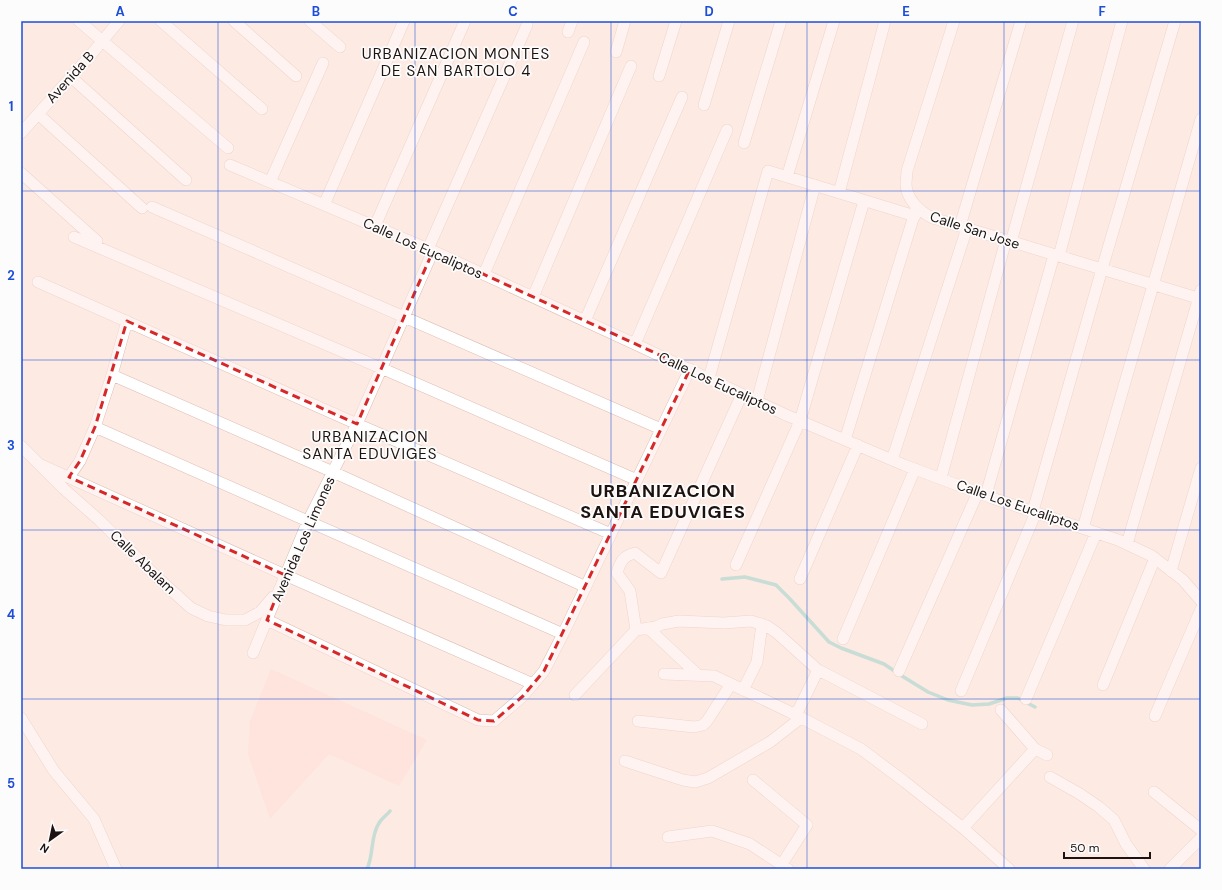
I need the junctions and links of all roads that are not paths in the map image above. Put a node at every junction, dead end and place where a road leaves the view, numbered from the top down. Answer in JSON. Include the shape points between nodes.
{"nodes":[{"id":1,"x":79,"y":21,"type":"edge"},
{"id":2,"x":119,"y":21,"type":"edge"},
{"id":3,"x":160,"y":21,"type":"edge"},
{"id":4,"x":234,"y":21,"type":"edge"},
{"id":5,"x":310,"y":21,"type":"edge"},
{"id":6,"x":404,"y":21,"type":"edge"},
{"id":7,"x":465,"y":21,"type":"edge"},
{"id":8,"x":572,"y":21,"type":"edge"},
{"id":9,"x":625,"y":21,"type":"edge"},
{"id":10,"x":676,"y":21,"type":"edge"},
{"id":11,"x":729,"y":21,"type":"edge"},
{"id":12,"x":781,"y":21,"type":"edge"},
{"id":13,"x":834,"y":21,"type":"edge"},
{"id":14,"x":885,"y":21,"type":"edge"},
{"id":15,"x":954,"y":21,"type":"edge"},
{"id":16,"x":1021,"y":21,"type":"edge"},
{"id":17,"x":1073,"y":21,"type":"edge"},
{"id":18,"x":1122,"y":21,"type":"edge"},
{"id":19,"x":1175,"y":21,"type":"edge"},
{"id":20,"x":527,"y":25,"type":"dead end"},
{"id":21,"x":568,"y":32,"type":"dead end"},
{"id":22,"x":103,"y":40,"type":"junction"},
{"id":23,"x":584,"y":42,"type":"dead end"},
{"id":24,"x":340,"y":48,"type":"dead end"},
{"id":25,"x":616,"y":52,"type":"dead end"},
{"id":26,"x":323,"y":63,"type":"dead end"},
{"id":27,"x":631,"y":66,"type":"dead end"},
{"id":28,"x":296,"y":76,"type":"dead end"},
{"id":29,"x":659,"y":76,"type":"dead end"},
{"id":30,"x":71,"y":77,"type":"junction"},
{"id":31,"x":682,"y":97,"type":"dead end"},
{"id":32,"x":704,"y":105,"type":"dead end"},
{"id":33,"x":262,"y":110,"type":"dead end"},
{"id":34,"x":38,"y":114,"type":"junction"},
{"id":35,"x":1201,"y":119,"type":"edge"},
{"id":36,"x":726,"y":130,"type":"dead end"},
{"id":37,"x":21,"y":133,"type":"edge"},
{"id":38,"x":744,"y":143,"type":"dead end"},
{"id":39,"x":228,"y":148,"type":"dead end"},
{"id":40,"x":230,"y":165,"type":"dead end"},
{"id":41,"x":21,"y":172,"type":"edge"},
{"id":42,"x":787,"y":177,"type":"junction"},
{"id":43,"x":186,"y":180,"type":"dead end"},
{"id":44,"x":270,"y":182,"type":"junction"},
{"id":45,"x":816,"y":186,"type":"junction"},
{"id":46,"x":839,"y":193,"type":"junction"},
{"id":47,"x":864,"y":200,"type":"junction"},
{"id":48,"x":324,"y":205,"type":"junction"},
{"id":49,"x":916,"y":212,"type":"junction"},
{"id":50,"x":375,"y":226,"type":"junction"},
{"id":51,"x":963,"y":227,"type":"junction"},
{"id":52,"x":74,"y":237,"type":"dead end"},
{"id":53,"x":97,"y":241,"type":"dead end"},
{"id":54,"x":1008,"y":241,"type":"junction"},
{"id":55,"x":430,"y":250,"type":"junction"},
{"id":56,"x":1057,"y":256,"type":"junction"},
{"id":57,"x":1102,"y":269,"type":"junction"},
{"id":58,"x":484,"y":274,"type":"junction"},
{"id":59,"x":38,"y":282,"type":"dead end"},
{"id":60,"x":1153,"y":285,"type":"junction"},
{"id":61,"x":1200,"y":296,"type":"edge"},
{"id":62,"x":533,"y":297,"type":"junction"},
{"id":63,"x":404,"y":317,"type":"junction"},
{"id":64,"x":127,"y":321,"type":"junction"},
{"id":65,"x":585,"y":321,"type":"junction"},
{"id":66,"x":635,"y":344,"type":"junction"},
{"id":67,"x":381,"y":368,"type":"junction"},
{"id":68,"x":690,"y":369,"type":"junction"},
{"id":69,"x":112,"y":375,"type":"junction"},
{"id":70,"x":709,"y":378,"type":"junction"},
{"id":71,"x":742,"y":394,"type":"junction"},
{"id":72,"x":757,"y":401,"type":"junction"},
{"id":73,"x":800,"y":421,"type":"junction"},
{"id":74,"x":357,"y":424,"type":"junction"},
{"id":75,"x":95,"y":427,"type":"junction"},
{"id":76,"x":662,"y":429,"type":"junction"},
{"id":77,"x":845,"y":440,"type":"junction"},
{"id":78,"x":858,"y":445,"type":"junction"},
{"id":79,"x":21,"y":446,"type":"edge"},
{"id":80,"x":892,"y":460,"type":"junction"},
{"id":81,"x":39,"y":464,"type":"junction"},
{"id":82,"x":1201,"y":468,"type":"edge"},
{"id":83,"x":915,"y":469,"type":"junction"},
{"id":84,"x":333,"y":472,"type":"junction"},
{"id":85,"x":69,"y":477,"type":"junction"},
{"id":86,"x":941,"y":478,"type":"junction"},
{"id":87,"x":637,"y":480,"type":"junction"},
{"id":88,"x":982,"y":494,"type":"junction"},
{"id":89,"x":1034,"y":512,"type":"junction"},
{"id":90,"x":308,"y":521,"type":"junction"},
{"id":91,"x":1083,"y":528,"type":"junction"},
{"id":92,"x":1096,"y":532,"type":"junction"},
{"id":93,"x":611,"y":534,"type":"junction"},
{"id":94,"x":1127,"y":544,"type":"junction"},
{"id":95,"x":1155,"y":558,"type":"junction"},
{"id":96,"x":736,"y":565,"type":"dead end"},
{"id":97,"x":1171,"y":571,"type":"junction"},
{"id":98,"x":285,"y":575,"type":"junction"},
{"id":99,"x":800,"y":579,"type":"dead end"},
{"id":100,"x":586,"y":587,"type":"junction"},
{"id":101,"x":279,"y":590,"type":"junction"},
{"id":102,"x":1201,"y":601,"type":"edge"},
{"id":103,"x":1201,"y":609,"type":"edge"},
{"id":104,"x":267,"y":620,"type":"junction"},
{"id":105,"x":762,"y":624,"type":"junction"},
{"id":106,"x":648,"y":628,"type":"junction"},
{"id":107,"x":636,"y":630,"type":"junction"},
{"id":108,"x":563,"y":634,"type":"junction"},
{"id":109,"x":843,"y":639,"type":"dead end"},
{"id":110,"x":253,"y":653,"type":"dead end"},
{"id":111,"x":818,"y":670,"type":"junction"},
{"id":112,"x":899,"y":670,"type":"dead end"},
{"id":113,"x":664,"y":674,"type":"dead end"},
{"id":114,"x":698,"y":675,"type":"junction"},
{"id":115,"x":532,"y":684,"type":"junction"},
{"id":116,"x":731,"y":684,"type":"junction"},
{"id":117,"x":1103,"y":685,"type":"dead end"},
{"id":118,"x":743,"y":690,"type":"junction"},
{"id":119,"x":961,"y":691,"type":"dead end"},
{"id":120,"x":575,"y":695,"type":"dead end"},
{"id":121,"x":1026,"y":699,"type":"dead end"},
{"id":122,"x":1001,"y":710,"type":"dead end"},
{"id":123,"x":1155,"y":716,"type":"dead end"},
{"id":124,"x":798,"y":717,"type":"junction"},
{"id":125,"x":21,"y":718,"type":"edge"},
{"id":126,"x":638,"y":721,"type":"dead end"},
{"id":127,"x":922,"y":724,"type":"dead end"},
{"id":128,"x":1035,"y":749,"type":"junction"},
{"id":129,"x":1047,"y":755,"type":"dead end"},
{"id":130,"x":625,"y":761,"type":"dead end"},
{"id":131,"x":1050,"y":777,"type":"dead end"},
{"id":132,"x":753,"y":780,"type":"dead end"},
{"id":133,"x":1154,"y":792,"type":"dead end"},
{"id":134,"x":963,"y":828,"type":"junction"},
{"id":135,"x":1201,"y":830,"type":"edge"},
{"id":136,"x":668,"y":837,"type":"dead end"},
{"id":137,"x":1201,"y":838,"type":"edge"},
{"id":138,"x":785,"y":866,"type":"edge"},
{"id":139,"x":116,"y":869,"type":"edge"},
{"id":140,"x":1009,"y":869,"type":"edge"},
{"id":141,"x":1144,"y":869,"type":"edge"},
{"id":142,"x":1170,"y":869,"type":"edge"}],
"edges":[{"from":1,"to":22,"type":"street"},
{"from":2,"to":22,"type":"street","name":"Avenida B"},
{"from":3,"to":33,"type":"street"},
{"from":4,"to":28,"type":"street"},
{"from":5,"to":24,"type":"street"},
{"from":6,"to":48,"type":"street"},
{"from":7,"to":50,"type":"street"},
{"from":8,"to":21,"type":"street"},
{"from":9,"to":25,"type":"street"},
{"from":10,"to":29,"type":"street"},
{"from":11,"to":32,"type":"street"},
{"from":12,"to":38,"type":"street"},
{"from":13,"to":42,"type":"street"},
{"from":14,"to":46,"type":"street"},
{"from":15,"to":49,"type":"street","name":"Calle San Jose","via":[[907,171],[906,186]]},
{"from":16,"to":51,"type":"street"},
{"from":17,"to":54,"type":"street"},
{"from":18,"to":56,"type":"street"},
{"from":19,"to":57,"type":"street"},
{"from":20,"to":55,"type":"street","name":"Avenida Los Limones"},
{"from":22,"to":30,"type":"street","name":"Avenida B"},
{"from":22,"to":39,"type":"street"},
{"from":23,"to":58,"type":"street"},
{"from":26,"to":44,"type":"street"},
{"from":27,"to":62,"type":"street"},
{"from":30,"to":34,"type":"street","name":"Avenida B"},
{"from":30,"to":43,"type":"street"},
{"from":31,"to":65,"type":"street"},
{"from":34,"to":37,"type":"street","name":"Avenida B"},
{"from":34,"to":63,"type":"street","via":[[147,208]]},
{"from":35,"to":60,"type":"street"},
{"from":36,"to":66,"type":"street"},
{"from":40,"to":44,"type":"street","name":"Calle Los Eucaliptos"},
{"from":41,"to":53,"type":"street"},
{"from":42,"to":45,"type":"street"},
{"from":42,"to":70,"type":"street","via":[[768,170]]},
{"from":44,"to":48,"type":"street","name":"Calle Los Eucaliptos"},
{"from":45,"to":46,"type":"street"},
{"from":45,"to":72,"type":"street"},
{"from":46,"to":47,"type":"street"},
{"from":47,"to":49,"type":"street"},
{"from":47,"to":73,"type":"street"},
{"from":48,"to":50,"type":"street","name":"Calle Los Eucaliptos"},
{"from":49,"to":51,"type":"street","name":"Calle San Jose"},
{"from":49,"to":77,"type":"street"},
{"from":50,"to":55,"type":"street","name":"Calle Los Eucaliptos"},
{"from":51,"to":54,"type":"street","name":"Calle San Jose"},
{"from":51,"to":80,"type":"street"},
{"from":52,"to":67,"type":"street"},
{"from":54,"to":56,"type":"street","name":"Calle San Jose"},
{"from":54,"to":86,"type":"street"},
{"from":55,"to":58,"type":"street","name":"Calle Los Eucaliptos"},
{"from":55,"to":63,"type":"street","name":"Avenida Los Limones"},
{"from":56,"to":57,"type":"street","name":"Calle San Jose"},
{"from":56,"to":88,"type":"street"},
{"from":57,"to":60,"type":"street","name":"Calle San Jose"},
{"from":57,"to":89,"type":"street"},
{"from":58,"to":62,"type":"street","name":"Calle Los Eucaliptos"},
{"from":59,"to":64,"type":"street"},
{"from":60,"to":61,"type":"street","name":"Calle San Jose"},
{"from":60,"to":91,"type":"street"},
{"from":61,"to":94,"type":"street"},
{"from":62,"to":65,"type":"street","name":"Calle Los Eucaliptos"},
{"from":63,"to":67,"type":"street","name":"Avenida Los Limones"},
{"from":63,"to":76,"type":"street"},
{"from":64,"to":69,"type":"street"},
{"from":64,"to":74,"type":"street"},
{"from":65,"to":66,"type":"street","name":"Calle Los Eucaliptos"},
{"from":66,"to":68,"type":"street","name":"Calle Los Eucaliptos"},
{"from":67,"to":74,"type":"street","name":"Avenida Los Limones"},
{"from":67,"to":87,"type":"street"},
{"from":68,"to":70,"type":"street","name":"Calle Los Eucaliptos"},
{"from":68,"to":76,"type":"street"},
{"from":69,"to":75,"type":"street"},
{"from":69,"to":84,"type":"street"},
{"from":70,"to":71,"type":"street","name":"Calle Los Eucaliptos"},
{"from":71,"to":72,"type":"street","name":"Calle Los Eucaliptos"},
{"from":71,"to":107,"type":"street","via":[[660,573],[635,553],[628,555],[620,563],[617,573],[630,591]]},
{"from":72,"to":73,"type":"street","name":"Calle Los Eucaliptos"},
{"from":73,"to":77,"type":"street","name":"Calle Los Eucaliptos"},
{"from":73,"to":96,"type":"street"},
{"from":74,"to":84,"type":"street","name":"Avenida Los Limones"},
{"from":74,"to":93,"type":"street"},
{"from":75,"to":85,"type":"street","via":[[80,462]]},
{"from":75,"to":90,"type":"street"},
{"from":76,"to":87,"type":"street"},
{"from":77,"to":78,"type":"street","name":"Calle Los Eucaliptos"},
{"from":78,"to":80,"type":"street","name":"Calle Los Eucaliptos"},
{"from":78,"to":99,"type":"street"},
{"from":79,"to":81,"type":"street","name":"Calle Abalam"},
{"from":80,"to":83,"type":"street","name":"Calle Los Eucaliptos"},
{"from":81,"to":85,"type":"street"},
{"from":81,"to":101,"type":"street","name":"Calle Abalam","via":[[191,608],[208,616],[226,620],[245,620],[260,612]]},
{"from":82,"to":97,"type":"street"},
{"from":83,"to":86,"type":"street","name":"Calle Los Eucaliptos"},
{"from":83,"to":109,"type":"street"},
{"from":84,"to":90,"type":"street","name":"Avenida Los Limones"},
{"from":84,"to":100,"type":"street"},
{"from":85,"to":98,"type":"street"},
{"from":86,"to":88,"type":"street","name":"Calle Los Eucaliptos"},
{"from":87,"to":93,"type":"street"},
{"from":88,"to":89,"type":"street","name":"Calle Los Eucaliptos"},
{"from":88,"to":112,"type":"street"},
{"from":89,"to":91,"type":"street","name":"Calle Los Eucaliptos"},
{"from":89,"to":119,"type":"street"},
{"from":90,"to":98,"type":"street","name":"Avenida Los Limones"},
{"from":90,"to":108,"type":"street"},
{"from":91,"to":92,"type":"street","name":"Calle Los Eucaliptos"},
{"from":92,"to":94,"type":"street","name":"Calle Los Eucaliptos"},
{"from":92,"to":121,"type":"street"},
{"from":93,"to":100,"type":"street"},
{"from":94,"to":95,"type":"street","name":"Calle Los Eucaliptos"},
{"from":95,"to":97,"type":"street","name":"Calle Los Eucaliptos"},
{"from":95,"to":117,"type":"street"},
{"from":97,"to":102,"type":"street","name":"Calle Los Eucaliptos","via":[[1183,580]]},
{"from":98,"to":101,"type":"street","name":"Avenida Los Limones"},
{"from":98,"to":115,"type":"street"},
{"from":100,"to":108,"type":"street"},
{"from":101,"to":104,"type":"street","name":"Avenida Los Limones"},
{"from":103,"to":123,"type":"street"},
{"from":104,"to":110,"type":"street","name":"Avenida Los Limones"},
{"from":104,"to":115,"type":"street","via":[[478,720],[494,721],[523,696]]},
{"from":105,"to":106,"type":"street","via":[[751,621],[679,621]]},
{"from":105,"to":111,"type":"street","via":[[777,633]]},
{"from":105,"to":118,"type":"street","via":[[757,662]]},
{"from":106,"to":107,"type":"street"},
{"from":106,"to":114,"type":"street"},
{"from":107,"to":120,"type":"street"},
{"from":108,"to":115,"type":"street","via":[[544,671]]},
{"from":111,"to":124,"type":"street"},
{"from":111,"to":127,"type":"street"},
{"from":113,"to":114,"type":"street"},
{"from":114,"to":116,"type":"street","via":[[714,676]]},
{"from":116,"to":118,"type":"street"},
{"from":116,"to":126,"type":"street","via":[[703,725],[694,727]]},
{"from":118,"to":124,"type":"street"},
{"from":122,"to":128,"type":"street"},
{"from":124,"to":130,"type":"street","via":[[770,742],[708,778],[695,782]]},
{"from":124,"to":134,"type":"street","via":[[861,749]]},
{"from":125,"to":139,"type":"street","via":[[54,771],[94,819]]},
{"from":128,"to":129,"type":"street"},
{"from":128,"to":134,"type":"street"},
{"from":131,"to":141,"type":"street","via":[[1108,814]]},
{"from":132,"to":138,"type":"street","via":[[807,826]]},
{"from":133,"to":135,"type":"street"},
{"from":134,"to":140,"type":"street"},
{"from":136,"to":138,"type":"street","via":[[712,831],[750,844]]},
{"from":137,"to":142,"type":"street"}]}
